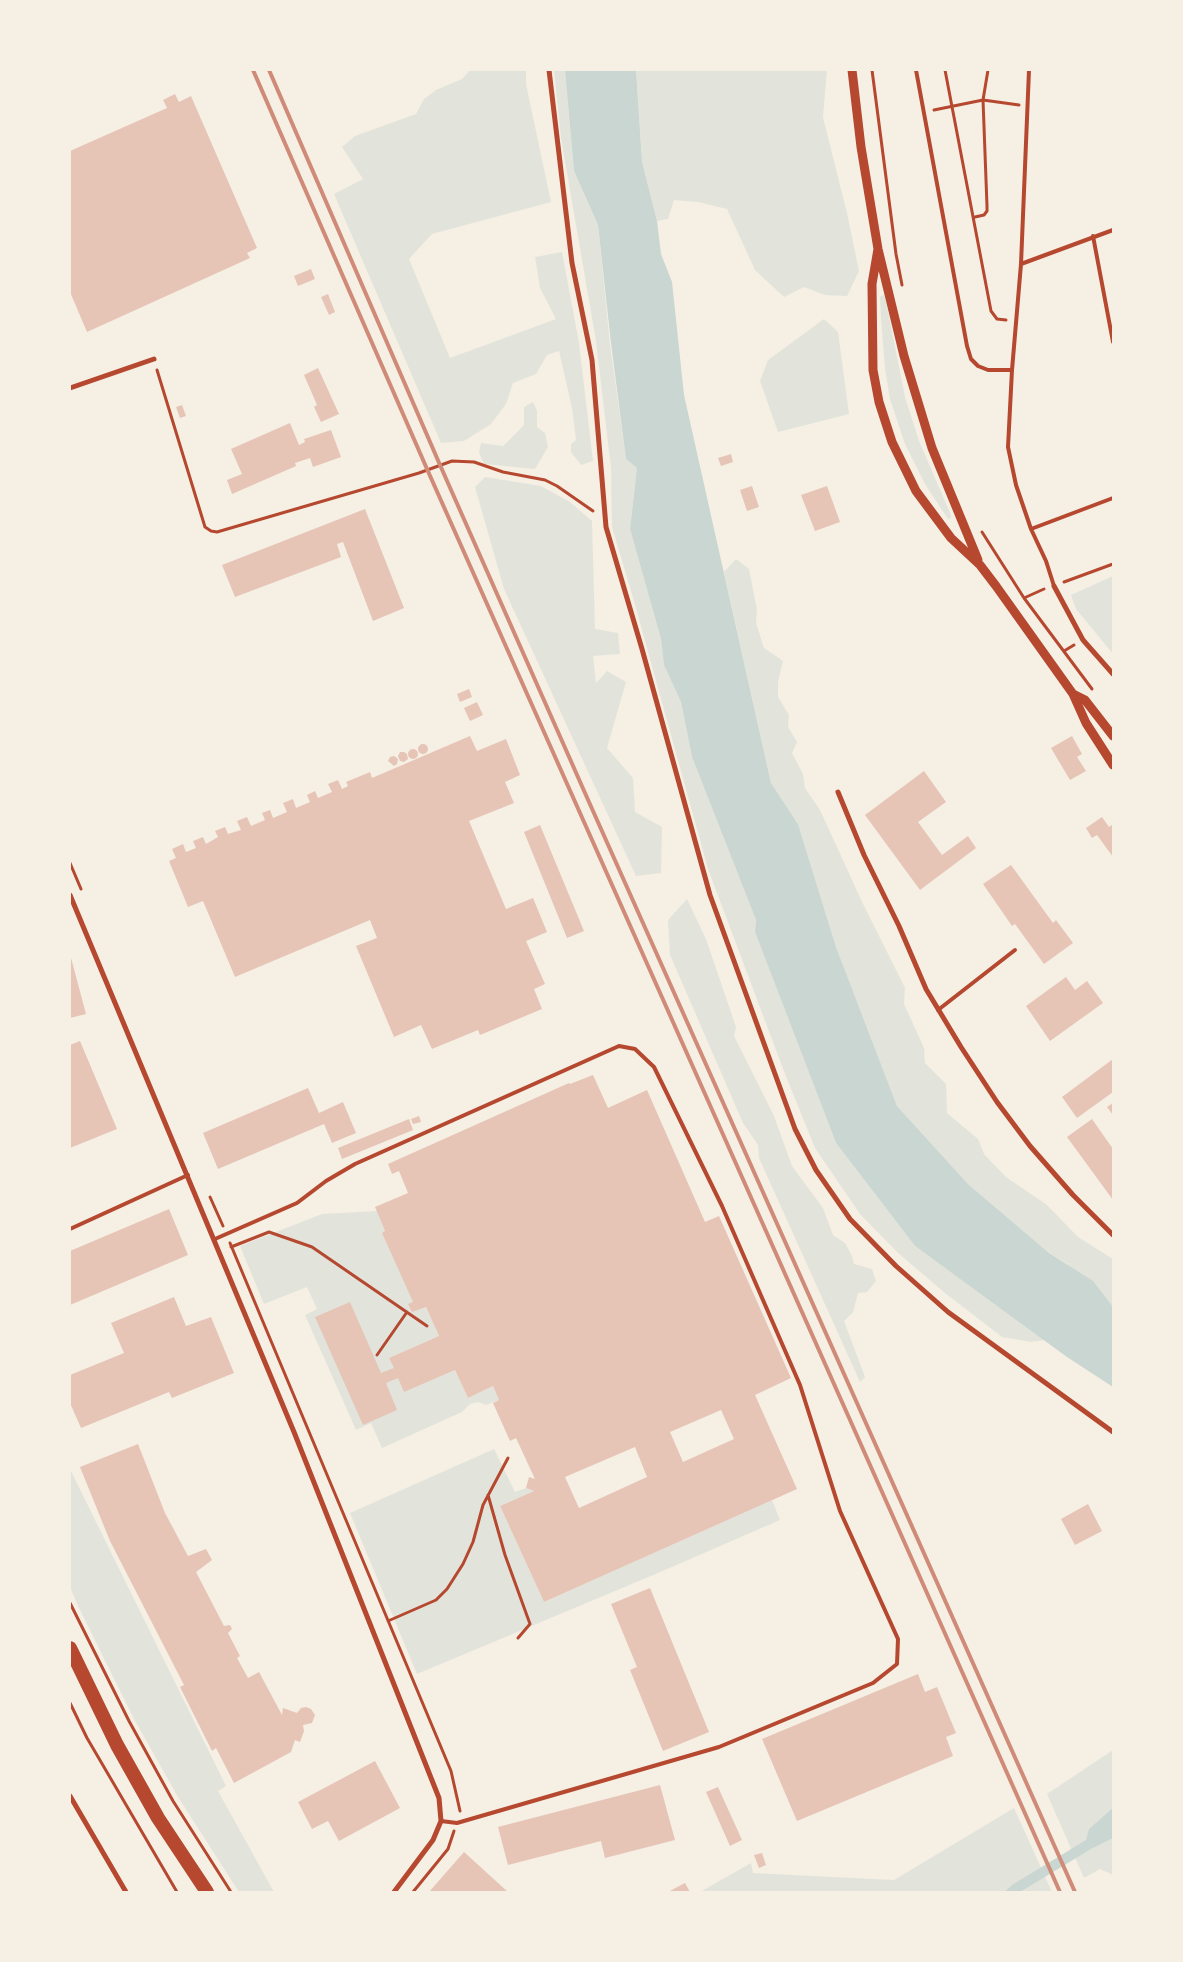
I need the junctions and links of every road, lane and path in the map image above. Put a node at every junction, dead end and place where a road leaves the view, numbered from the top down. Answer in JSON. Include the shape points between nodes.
{"nodes":[{"id":1,"x":549,"y":70,"type":"edge"},
{"id":2,"x":852,"y":70,"type":"edge"},
{"id":3,"x":872,"y":70,"type":"edge"},
{"id":4,"x":916,"y":70,"type":"edge"},
{"id":5,"x":945,"y":70,"type":"edge"},
{"id":6,"x":988,"y":70,"type":"edge"},
{"id":7,"x":1029,"y":70,"type":"edge"},
{"id":8,"x":983,"y":100,"type":"junction"},
{"id":9,"x":1016,"y":105,"type":"dead end"},
{"id":10,"x":952,"y":106,"type":"junction"},
{"id":11,"x":923,"y":112,"type":"junction"},
{"id":12,"x":975,"y":217,"type":"junction"},
{"id":13,"x":1113,"y":230,"type":"edge"},
{"id":14,"x":1093,"y":236,"type":"junction"},
{"id":15,"x":878,"y":249,"type":"junction"},
{"id":16,"x":1021,"y":264,"type":"junction"},
{"id":17,"x":904,"y":292,"type":"dead end"},
{"id":18,"x":1016,"y":322,"type":"junction"},
{"id":19,"x":1113,"y":342,"type":"edge"},
{"id":20,"x":154,"y":359,"type":"joint"},
{"id":21,"x":1012,"y":370,"type":"junction"},
{"id":22,"x":70,"y":388,"type":"edge"},
{"id":23,"x":1113,"y":498,"type":"edge"},
{"id":24,"x":606,"y":526,"type":"junction"},
{"id":25,"x":979,"y":526,"type":"dead end"},
{"id":26,"x":1031,"y":529,"type":"junction"},
{"id":27,"x":1113,"y":564,"type":"edge"},
{"id":28,"x":980,"y":565,"type":"junction"},
{"id":29,"x":1054,"y":586,"type":"junction"},
{"id":30,"x":1024,"y":598,"type":"junction"},
{"id":31,"x":1113,"y":674,"type":"edge"},
{"id":32,"x":1073,"y":694,"type":"junction"},
{"id":33,"x":1098,"y":696,"type":"dead end"},
{"id":34,"x":1113,"y":736,"type":"edge"},
{"id":35,"x":1113,"y":765,"type":"edge"},
{"id":36,"x":838,"y":792,"type":"dead end"},
{"id":37,"x":70,"y":895,"type":"edge"},
{"id":38,"x":1015,"y":950,"type":"dead end"},
{"id":39,"x":938,"y":1010,"type":"junction"},
{"id":40,"x":188,"y":1175,"type":"junction"},
{"id":41,"x":70,"y":1229,"type":"edge"},
{"id":42,"x":1113,"y":1235,"type":"edge"},
{"id":43,"x":215,"y":1239,"type":"junction"},
{"id":44,"x":231,"y":1247,"type":"dead end"},
{"id":45,"x":408,"y":1312,"type":"junction"},
{"id":46,"x":427,"y":1326,"type":"dead end"},
{"id":47,"x":377,"y":1355,"type":"dead end"},
{"id":48,"x":1113,"y":1432,"type":"edge"},
{"id":49,"x":508,"y":1458,"type":"dead end"},
{"id":50,"x":488,"y":1494,"type":"junction"},
{"id":51,"x":70,"y":1603,"type":"edge"},
{"id":52,"x":388,"y":1621,"type":"dead end"},
{"id":53,"x":518,"y":1638,"type":"dead end"},
{"id":54,"x":70,"y":1648,"type":"edge"},
{"id":55,"x":70,"y":1703,"type":"edge"},
{"id":56,"x":70,"y":1796,"type":"edge"},
{"id":57,"x":441,"y":1821,"type":"junction"},
{"id":58,"x":126,"y":1892,"type":"edge"},
{"id":59,"x":177,"y":1892,"type":"edge"},
{"id":60,"x":207,"y":1892,"type":"edge"},
{"id":61,"x":231,"y":1892,"type":"edge"},
{"id":62,"x":394,"y":1892,"type":"edge"}],
"edges":[{"from":1,"to":24,"type":"street","via":[[572,263],[592,360]]},
{"from":2,"to":15,"type":"street"},
{"from":3,"to":17,"type":"path"},
{"from":4,"to":11,"type":"lane"},
{"from":5,"to":10,"type":"path"},
{"from":6,"to":8,"type":"path"},
{"from":7,"to":16,"type":"lane"},
{"from":8,"to":9,"type":"path"},
{"from":8,"to":10,"type":"path"},
{"from":8,"to":12,"type":"path","via":[[988,206],[984,215]]},
{"from":10,"to":11,"type":"path"},
{"from":10,"to":12,"type":"path"},
{"from":11,"to":21,"type":"lane","via":[[971,359],[988,370]]},
{"from":12,"to":18,"type":"path","via":[[991,311],[997,319]]},
{"from":13,"to":14,"type":"lane"},
{"from":14,"to":16,"type":"lane"},
{"from":14,"to":19,"type":"lane"},
{"from":15,"to":28,"type":"street","via":[[904,356],[932,448]]},
{"from":15,"to":28,"type":"street","via":[[872,284],[873,370],[879,402],[892,442],[916,492],[951,538]]},
{"from":16,"to":18,"type":"lane"},
{"from":18,"to":21,"type":"lane"},
{"from":20,"to":22,"type":"street"},
{"from":20,"to":24,"type":"path","via":[[205,526],[210,531],[217,532],[419,473],[452,460],[464,460],[544,480],[591,508]]},
{"from":21,"to":26,"type":"lane","via":[[1008,447],[1016,485]]},
{"from":23,"to":26,"type":"lane"},
{"from":24,"to":48,"type":"street","via":[[710,895],[795,1129],[816,1170],[850,1219],[948,1312]]},
{"from":25,"to":30,"type":"path"},
{"from":26,"to":29,"type":"lane"},
{"from":27,"to":29,"type":"path"},
{"from":28,"to":32,"type":"street"},
{"from":29,"to":30,"type":"path"},
{"from":29,"to":31,"type":"street","via":[[1083,640]]},
{"from":30,"to":33,"type":"path"},
{"from":32,"to":34,"type":"street","via":[[1085,700]]},
{"from":32,"to":35,"type":"street","via":[[1086,723]]},
{"from":36,"to":39,"type":"street","via":[[864,855]]},
{"from":37,"to":40,"type":"street"},
{"from":38,"to":39,"type":"lane"},
{"from":39,"to":42,"type":"street","via":[[997,1102],[1030,1146]]},
{"from":40,"to":41,"type":"lane"},
{"from":40,"to":43,"type":"street"},
{"from":43,"to":57,"type":"street","via":[[414,1731],[439,1798]]},
{"from":43,"to":57,"type":"lane","via":[[297,1203],[355,1164],[619,1046],[636,1049],[654,1067],[676,1110],[800,1385],[840,1511],[898,1639],[897,1664],[873,1683],[719,1747],[457,1823]]},
{"from":44,"to":45,"type":"path","via":[[269,1232],[312,1246]]},
{"from":45,"to":46,"type":"path"},
{"from":45,"to":47,"type":"path"},
{"from":49,"to":50,"type":"path"},
{"from":50,"to":52,"type":"path","via":[[473,1542],[447,1589],[436,1600]]},
{"from":50,"to":53,"type":"path","via":[[505,1555],[530,1624]]},
{"from":51,"to":61,"type":"path","via":[[172,1801]]},
{"from":54,"to":60,"type":"highway","via":[[158,1818]]},
{"from":55,"to":59,"type":"path"},
{"from":56,"to":58,"type":"street"},
{"from":57,"to":62,"type":"street","via":[[433,1840]]}]}
